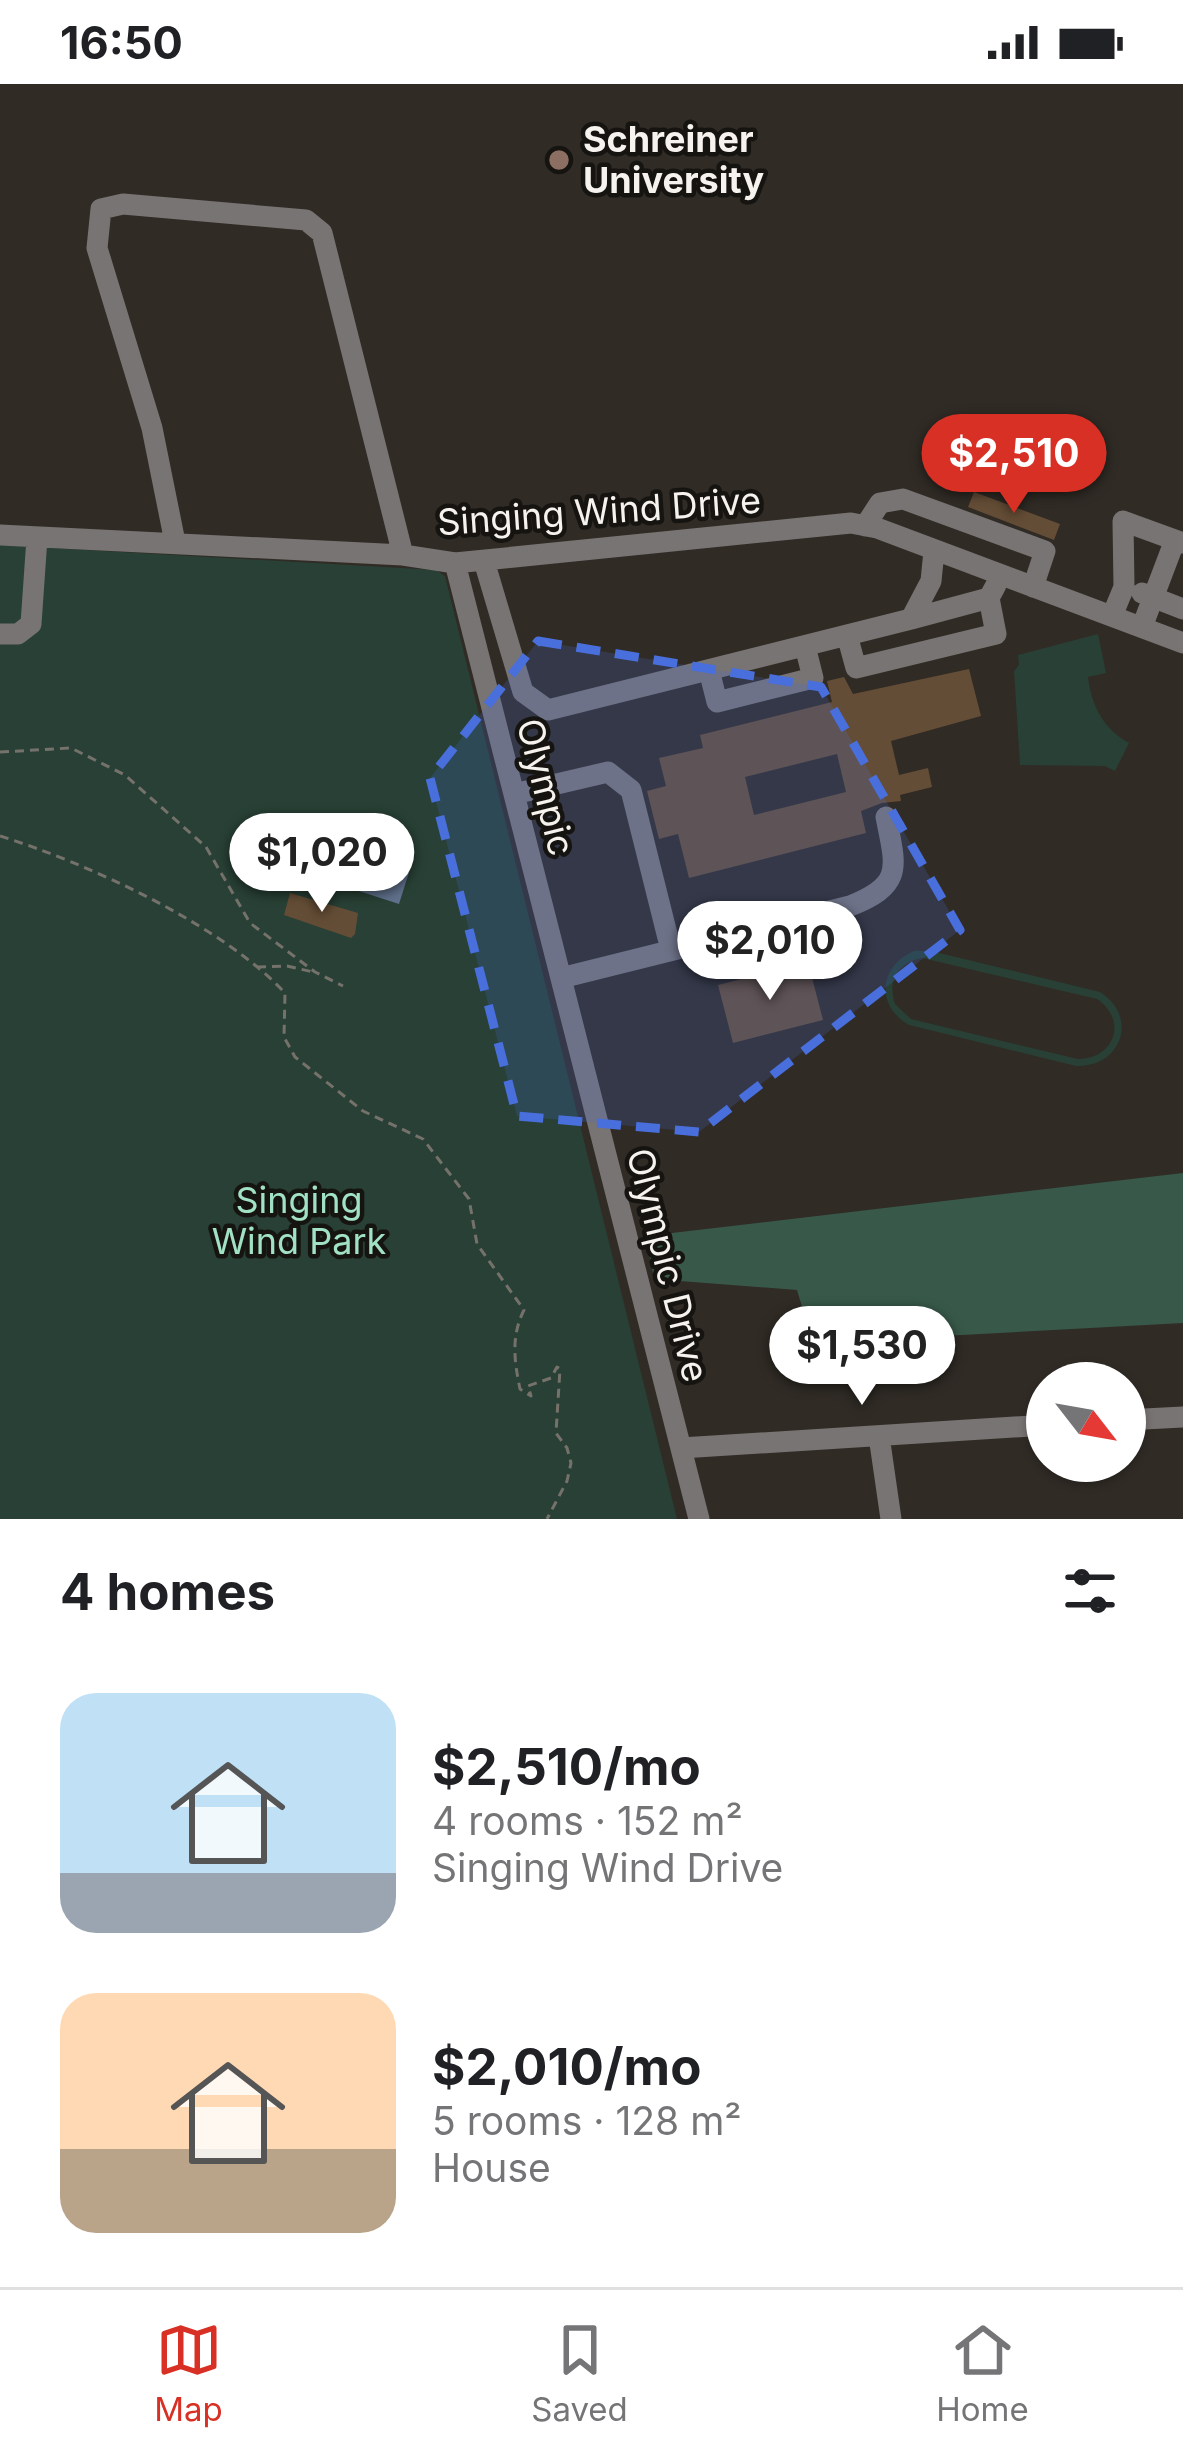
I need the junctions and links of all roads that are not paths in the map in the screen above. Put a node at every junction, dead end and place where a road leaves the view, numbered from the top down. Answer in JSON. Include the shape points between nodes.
{"nodes":[{"id":1,"x":865,"y":526,"type":"junction"},
{"id":2,"x":2,"y":529,"type":"edge"},
{"id":3,"x":37,"y":538,"type":"junction"},
{"id":4,"x":1179,"y":541,"type":"edge"},
{"id":5,"x":175,"y":542,"type":"junction"},
{"id":6,"x":934,"y":550,"type":"junction"},
{"id":7,"x":403,"y":555,"type":"junction"},
{"id":8,"x":484,"y":561,"type":"junction"},
{"id":9,"x":455,"y":562,"type":"junction"},
{"id":10,"x":1001,"y":575,"type":"junction"},
{"id":11,"x":1033,"y":587,"type":"junction"},
{"id":12,"x":1124,"y":587,"type":"junction"},
{"id":13,"x":1153,"y":597,"type":"junction"},
{"id":14,"x":989,"y":598,"type":"junction"},
{"id":15,"x":1183,"y":609,"type":"edge"},
{"id":16,"x":1112,"y":616,"type":"junction"},
{"id":17,"x":911,"y":619,"type":"junction"},
{"id":18,"x":1142,"y":627,"type":"junction"},
{"id":19,"x":0,"y":634,"type":"edge"},
{"id":20,"x":847,"y":635,"type":"junction"},
{"id":21,"x":1183,"y":643,"type":"edge"},
{"id":22,"x":805,"y":646,"type":"junction"},
{"id":23,"x":709,"y":670,"type":"junction"},
{"id":24,"x":514,"y":794,"type":"junction"},
{"id":25,"x":886,"y":818,"type":"dead end"},
{"id":26,"x":671,"y":950,"type":"junction"},
{"id":27,"x":561,"y":978,"type":"junction"},
{"id":28,"x":573,"y":1028,"type":"joint"},
{"id":29,"x":1183,"y":1417,"type":"edge"},
{"id":30,"x":1146,"y":1419,"type":"edge"},
{"id":31,"x":1026,"y":1426,"type":"edge"},
{"id":32,"x":879,"y":1436,"type":"junction"},
{"id":33,"x":681,"y":1448,"type":"junction"},
{"id":34,"x":699,"y":1519,"type":"edge"},
{"id":35,"x":891,"y":1519,"type":"edge"}],
"edges":[{"from":1,"to":6,"type":"street","name":"Singing Wind Drive"},
{"from":1,"to":8,"type":"street","name":"Singing Wind Drive"},
{"from":1,"to":11,"type":"street","via":[[880,503],[903,499],[1045,551]]},
{"from":2,"to":3,"type":"street","name":"Singing Wind Drive"},
{"from":3,"to":5,"type":"street","name":"Singing Wind Drive"},
{"from":3,"to":19,"type":"street","via":[[31,624]]},
{"from":4,"to":12,"type":"street","via":[[1123,521]]},
{"from":4,"to":13,"type":"street"},
{"from":5,"to":7,"type":"street","name":"Singing Wind Drive"},
{"from":5,"to":7,"type":"street","via":[[152,428],[97,248],[100,209],[123,203],[306,220],[322,233]]},
{"from":6,"to":10,"type":"street","name":"Singing Wind Drive"},
{"from":6,"to":17,"type":"street","via":[[931,581]]},
{"from":7,"to":9,"type":"street","name":"Singing Wind Drive"},
{"from":8,"to":9,"type":"street","name":"Singing Wind Drive"},
{"from":8,"to":23,"type":"street","via":[[523,692],[548,710]]},
{"from":9,"to":24,"type":"street","name":"Olympic"},
{"from":10,"to":11,"type":"street","name":"Singing Wind Drive"},
{"from":10,"to":14,"type":"street"},
{"from":11,"to":16,"type":"street","name":"Singing Wind Drive"},
{"from":12,"to":13,"type":"street"},
{"from":12,"to":16,"type":"street"},
{"from":13,"to":15,"type":"street"},
{"from":13,"to":18,"type":"street"},
{"from":14,"to":17,"type":"street"},
{"from":14,"to":20,"type":"street","via":[[996,634],[856,668]]},
{"from":16,"to":18,"type":"street","name":"Singing Wind Drive"},
{"from":17,"to":20,"type":"street"},
{"from":18,"to":21,"type":"street","name":"Singing Wind Drive"},
{"from":20,"to":22,"type":"street"},
{"from":22,"to":23,"type":"street"},
{"from":22,"to":23,"type":"street","via":[[813,677],[717,701]]},
{"from":24,"to":26,"type":"street","via":[[608,772],[631,790]]},
{"from":24,"to":27,"type":"street","name":"Olympic"},
{"from":25,"to":26,"type":"street","via":[[895,861],[879,895]]},
{"from":26,"to":27,"type":"street"},
{"from":27,"to":28,"type":"street","name":"Olympic"},
{"from":28,"to":33,"type":"street","name":"Olympic Drive"},
{"from":29,"to":30,"type":"street"},
{"from":31,"to":32,"type":"street"},
{"from":32,"to":33,"type":"street"},
{"from":32,"to":35,"type":"street"},
{"from":33,"to":34,"type":"street","name":"Olympic Drive"}]}
